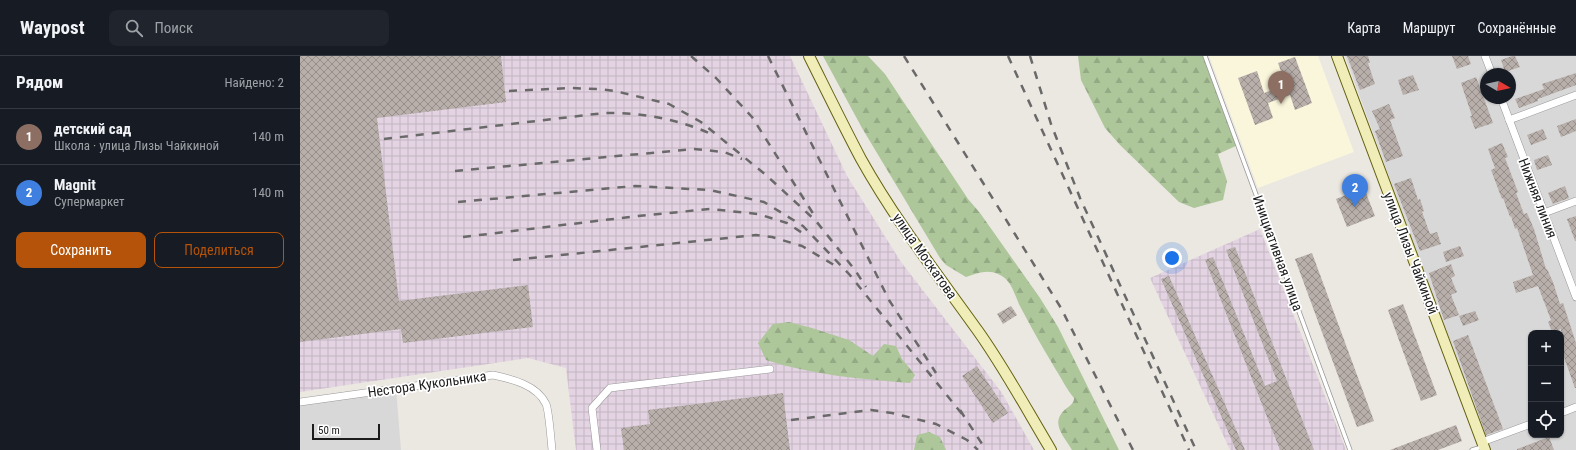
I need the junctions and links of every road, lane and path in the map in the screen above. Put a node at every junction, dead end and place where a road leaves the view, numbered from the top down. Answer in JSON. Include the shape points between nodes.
{"nodes":[{"id":1,"x":809,"y":56,"type":"edge"},
{"id":2,"x":1205,"y":56,"type":"edge"},
{"id":3,"x":1337,"y":56,"type":"edge"},
{"id":4,"x":1485,"y":56,"type":"edge"},
{"id":5,"x":1490,"y":68,"type":"edge"},
{"id":6,"x":1576,"y":95,"type":"edge"},
{"id":7,"x":1503,"y":104,"type":"edge"},
{"id":8,"x":1509,"y":120,"type":"junction"},
{"id":9,"x":1576,"y":201,"type":"edge"},
{"id":10,"x":1544,"y":213,"type":"junction"},
{"id":11,"x":1576,"y":297,"type":"edge"},
{"id":12,"x":770,"y":369,"type":"dead end"},
{"id":13,"x":300,"y":402,"type":"edge"},
{"id":14,"x":1576,"y":407,"type":"edge"},
{"id":15,"x":1564,"y":412,"type":"edge"},
{"id":16,"x":1528,"y":425,"type":"edge"},
{"id":17,"x":1483,"y":446,"type":"edge"},
{"id":18,"x":552,"y":450,"type":"edge"},
{"id":19,"x":597,"y":450,"type":"edge"},
{"id":20,"x":1051,"y":450,"type":"edge"},
{"id":21,"x":1350,"y":450,"type":"edge"},
{"id":22,"x":1472,"y":450,"type":"edge"}],
"edges":[{"from":1,"to":20,"type":"main road","name":"улица Москатова","via":[[861,159],[896,216],[979,332]]},
{"from":2,"to":21,"type":"lane","name":"Инициативная улица"},
{"from":3,"to":17,"type":"main road","name":"улица Лизы Чайкиной"},
{"from":4,"to":5,"type":"street"},
{"from":6,"to":8,"type":"street"},
{"from":7,"to":8,"type":"street","name":"Нижняя линия"},
{"from":8,"to":10,"type":"street","name":"Нижняя линия"},
{"from":9,"to":10,"type":"street"},
{"from":10,"to":11,"type":"street","name":"Нижняя линия"},
{"from":12,"to":19,"type":"street","via":[[610,388],[592,408]]},
{"from":13,"to":18,"type":"street","name":"Нестора Кукольника","via":[[493,375],[514,380],[537,391],[546,404]]},
{"from":14,"to":15,"type":"street"},
{"from":16,"to":17,"type":"street"},
{"from":17,"to":22,"type":"lane"}]}
